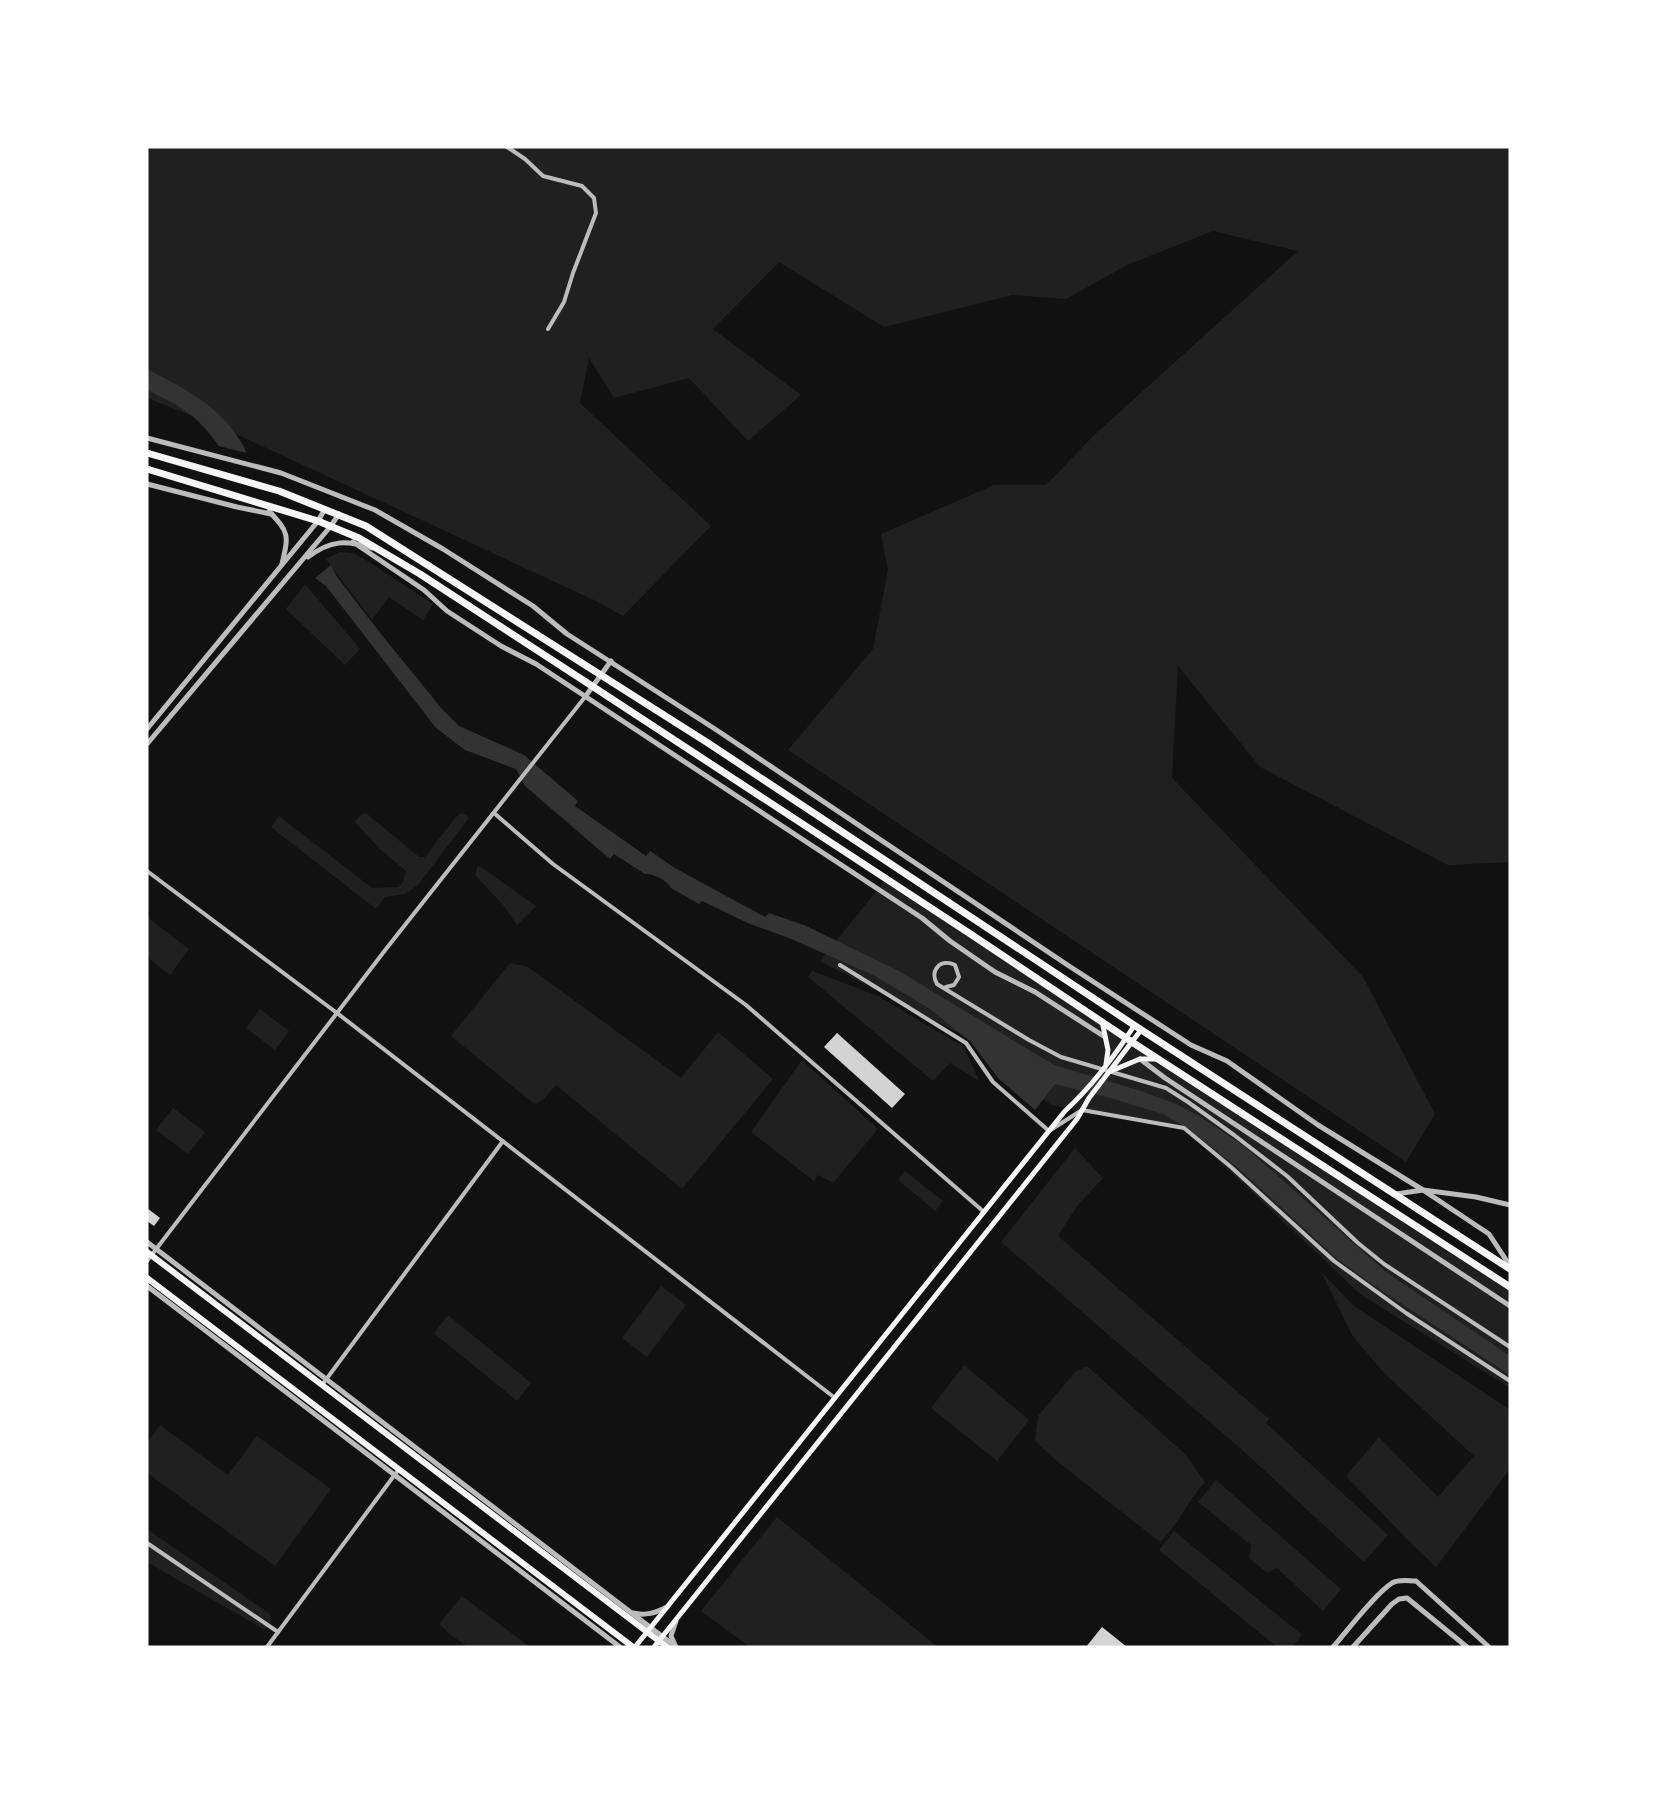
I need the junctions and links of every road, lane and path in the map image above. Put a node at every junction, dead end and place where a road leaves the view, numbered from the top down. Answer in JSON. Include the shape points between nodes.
{"nodes":[{"id":1,"x":507,"y":147,"type":"edge"},
{"id":2,"x":548,"y":329,"type":"dead end"},
{"id":3,"x":147,"y":438,"type":"edge"},
{"id":4,"x":147,"y":453,"type":"edge"},
{"id":5,"x":147,"y":469,"type":"edge"},
{"id":6,"x":147,"y":483,"type":"edge"},
{"id":7,"x":261,"y":503,"type":"junction"},
{"id":8,"x":325,"y":509,"type":"junction"},
{"id":9,"x":271,"y":514,"type":"junction"},
{"id":10,"x":339,"y":514,"type":"junction"},
{"id":11,"x":318,"y":521,"type":"junction"},
{"id":12,"x":330,"y":527,"type":"junction"},
{"id":13,"x":353,"y":542,"type":"junction"},
{"id":14,"x":380,"y":550,"type":"junction"},
{"id":15,"x":299,"y":563,"type":"junction"},
{"id":16,"x":281,"y":566,"type":"junction"},
{"id":17,"x":611,"y":662,"type":"junction"},
{"id":18,"x":602,"y":675,"type":"junction"},
{"id":19,"x":592,"y":687,"type":"junction"},
{"id":20,"x":585,"y":697,"type":"junction"},
{"id":21,"x":147,"y":729,"type":"edge"},
{"id":22,"x":147,"y":744,"type":"edge"},
{"id":23,"x":494,"y":813,"type":"junction"},
{"id":24,"x":147,"y":871,"type":"edge"},
{"id":25,"x":840,"y":965,"type":"dead end"},
{"id":26,"x":946,"y":987,"type":"dead end"},
{"id":27,"x":338,"y":1013,"type":"junction"},
{"id":28,"x":1142,"y":1013,"type":"junction"},
{"id":29,"x":1149,"y":1018,"type":"junction"},
{"id":30,"x":1102,"y":1021,"type":"junction"},
{"id":31,"x":1134,"y":1026,"type":"junction"},
{"id":32,"x":1141,"y":1030,"type":"junction"},
{"id":33,"x":1105,"y":1037,"type":"junction"},
{"id":34,"x":1130,"y":1040,"type":"junction"},
{"id":35,"x":1140,"y":1059,"type":"junction"},
{"id":36,"x":1159,"y":1059,"type":"junction"},
{"id":37,"x":1107,"y":1071,"type":"junction"},
{"id":38,"x":1086,"y":1096,"type":"junction"},
{"id":39,"x":1082,"y":1110,"type":"junction"},
{"id":40,"x":1049,"y":1131,"type":"junction"},
{"id":41,"x":502,"y":1141,"type":"junction"},
{"id":42,"x":1423,"y":1190,"type":"junction"},
{"id":43,"x":1396,"y":1194,"type":"junction"},
{"id":44,"x":1510,"y":1205,"type":"edge"},
{"id":45,"x":984,"y":1212,"type":"junction"},
{"id":46,"x":147,"y":1242,"type":"edge"},
{"id":47,"x":150,"y":1254,"type":"edge"},
{"id":48,"x":1510,"y":1268,"type":"edge"},
{"id":49,"x":147,"y":1278,"type":"edge"},
{"id":50,"x":147,"y":1286,"type":"edge"},
{"id":51,"x":1510,"y":1287,"type":"edge"},
{"id":52,"x":1510,"y":1305,"type":"edge"},
{"id":53,"x":1510,"y":1347,"type":"edge"},
{"id":54,"x":327,"y":1378,"type":"junction"},
{"id":55,"x":1510,"y":1381,"type":"edge"},
{"id":56,"x":322,"y":1385,"type":"junction"},
{"id":57,"x":835,"y":1398,"type":"junction"},
{"id":58,"x":397,"y":1472,"type":"junction"},
{"id":59,"x":147,"y":1543,"type":"edge"},
{"id":60,"x":668,"y":1606,"type":"junction"},
{"id":61,"x":631,"y":1613,"type":"junction"},
{"id":62,"x":678,"y":1617,"type":"junction"},
{"id":63,"x":649,"y":1630,"type":"junction"},
{"id":64,"x":278,"y":1632,"type":"junction"},
{"id":65,"x":661,"y":1639,"type":"junction"},
{"id":66,"x":614,"y":1644,"type":"edge"},
{"id":67,"x":267,"y":1647,"type":"edge"},
{"id":68,"x":620,"y":1647,"type":"edge"},
{"id":69,"x":634,"y":1647,"type":"edge"},
{"id":70,"x":654,"y":1647,"type":"edge"},
{"id":71,"x":667,"y":1647,"type":"edge"},
{"id":72,"x":676,"y":1647,"type":"edge"},
{"id":73,"x":1333,"y":1647,"type":"edge"},
{"id":74,"x":1353,"y":1647,"type":"edge"},
{"id":75,"x":1467,"y":1647,"type":"edge"},
{"id":76,"x":1489,"y":1647,"type":"edge"}],
"edges":[{"from":1,"to":2,"type":"street","via":[[543,176],[582,186],[594,198],[596,213],[564,302]]},
{"from":3,"to":17,"type":"street","via":[[281,473],[375,510],[533,606]]},
{"from":4,"to":8,"type":"highway","via":[[279,491]]},
{"from":5,"to":7,"type":"highway"},
{"from":6,"to":9,"type":"street"},
{"from":7,"to":9,"type":"street"},
{"from":7,"to":11,"type":"highway"},
{"from":8,"to":10,"type":"highway"},
{"from":8,"to":11,"type":"street"},
{"from":9,"to":16,"type":"street","via":[[288,537]]},
{"from":10,"to":12,"type":"street"},
{"from":10,"to":18,"type":"highway","via":[[366,526]]},
{"from":11,"to":12,"type":"highway"},
{"from":11,"to":16,"type":"street"},
{"from":12,"to":14,"type":"highway"},
{"from":12,"to":15,"type":"street"},
{"from":13,"to":14,"type":"street"},
{"from":13,"to":15,"type":"street","via":[[322,547]]},
{"from":13,"to":20,"type":"street","via":[[424,590],[447,611]]},
{"from":14,"to":19,"type":"highway"},
{"from":15,"to":22,"type":"street"},
{"from":16,"to":21,"type":"street"},
{"from":17,"to":18,"type":"street"},
{"from":17,"to":28,"type":"street"},
{"from":18,"to":19,"type":"street"},
{"from":18,"to":31,"type":"highway"},
{"from":19,"to":20,"type":"street"},
{"from":19,"to":30,"type":"highway"},
{"from":20,"to":23,"type":"street"},
{"from":20,"to":33,"type":"street","via":[[922,918],[995,972],[1035,992]]},
{"from":23,"to":27,"type":"street"},
{"from":23,"to":45,"type":"street","via":[[553,864],[746,1005]]},
{"from":24,"to":27,"type":"street"},
{"from":25,"to":40,"type":"street","via":[[966,1043],[993,1083]]},
{"from":26,"to":37,"type":"street","via":[[954,985],[959,977],[958,969],[951,963],[942,963],[934,972],[940,986],[1061,1057]]},
{"from":27,"to":41,"type":"street"},
{"from":27,"to":47,"type":"street"},
{"from":28,"to":29,"type":"street"},
{"from":28,"to":31,"type":"street"},
{"from":29,"to":32,"type":"street"},
{"from":29,"to":42,"type":"street","via":[[1191,1045],[1227,1061],[1318,1125]]},
{"from":30,"to":33,"type":"main road"},
{"from":30,"to":34,"type":"highway"},
{"from":31,"to":32,"type":"highway"},
{"from":31,"to":34,"type":"main road"},
{"from":32,"to":34,"type":"main road"},
{"from":32,"to":43,"type":"highway"},
{"from":33,"to":37,"type":"main road"},
{"from":34,"to":36,"type":"highway"},
{"from":34,"to":37,"type":"main road"},
{"from":35,"to":36,"type":"main road"},
{"from":35,"to":37,"type":"main road"},
{"from":35,"to":52,"type":"street"},
{"from":36,"to":51,"type":"highway"},
{"from":37,"to":38,"type":"main road"},
{"from":37,"to":53,"type":"street","via":[[1166,1088],[1188,1102],[1287,1176],[1384,1264]]},
{"from":38,"to":39,"type":"main road"},
{"from":38,"to":40,"type":"main road","via":[[1065,1111]]},
{"from":39,"to":40,"type":"street"},
{"from":39,"to":55,"type":"street","via":[[1184,1128],[1334,1261]]},
{"from":39,"to":62,"type":"main road"},
{"from":40,"to":45,"type":"main road"},
{"from":41,"to":54,"type":"street"},
{"from":41,"to":57,"type":"street"},
{"from":42,"to":43,"type":"street"},
{"from":42,"to":44,"type":"street"},
{"from":42,"to":48,"type":"street","via":[[1489,1234]]},
{"from":43,"to":48,"type":"highway"},
{"from":45,"to":57,"type":"main road"},
{"from":46,"to":47,"type":"street"},
{"from":47,"to":54,"type":"street"},
{"from":47,"to":56,"type":"main road"},
{"from":49,"to":58,"type":"main road"},
{"from":50,"to":58,"type":"street"},
{"from":54,"to":56,"type":"street"},
{"from":54,"to":61,"type":"street"},
{"from":56,"to":63,"type":"main road"},
{"from":57,"to":60,"type":"main road"},
{"from":58,"to":64,"type":"street"},
{"from":58,"to":66,"type":"street"},
{"from":58,"to":69,"type":"main road"},
{"from":59,"to":64,"type":"street"},
{"from":60,"to":61,"type":"street","via":[[654,1613]]},
{"from":60,"to":63,"type":"main road"},
{"from":61,"to":63,"type":"street"},
{"from":62,"to":65,"type":"main road"},
{"from":62,"to":72,"type":"street","via":[[671,1636]]},
{"from":63,"to":65,"type":"main road"},
{"from":63,"to":69,"type":"main road"},
{"from":64,"to":67,"type":"street"},
{"from":65,"to":70,"type":"main road"},
{"from":65,"to":71,"type":"main road"},
{"from":65,"to":72,"type":"street"},
{"from":66,"to":68,"type":"street"},
{"from":73,"to":76,"type":"street","via":[[1394,1582],[1416,1581]]},
{"from":74,"to":75,"type":"street","via":[[1392,1604],[1407,1598]]}]}
